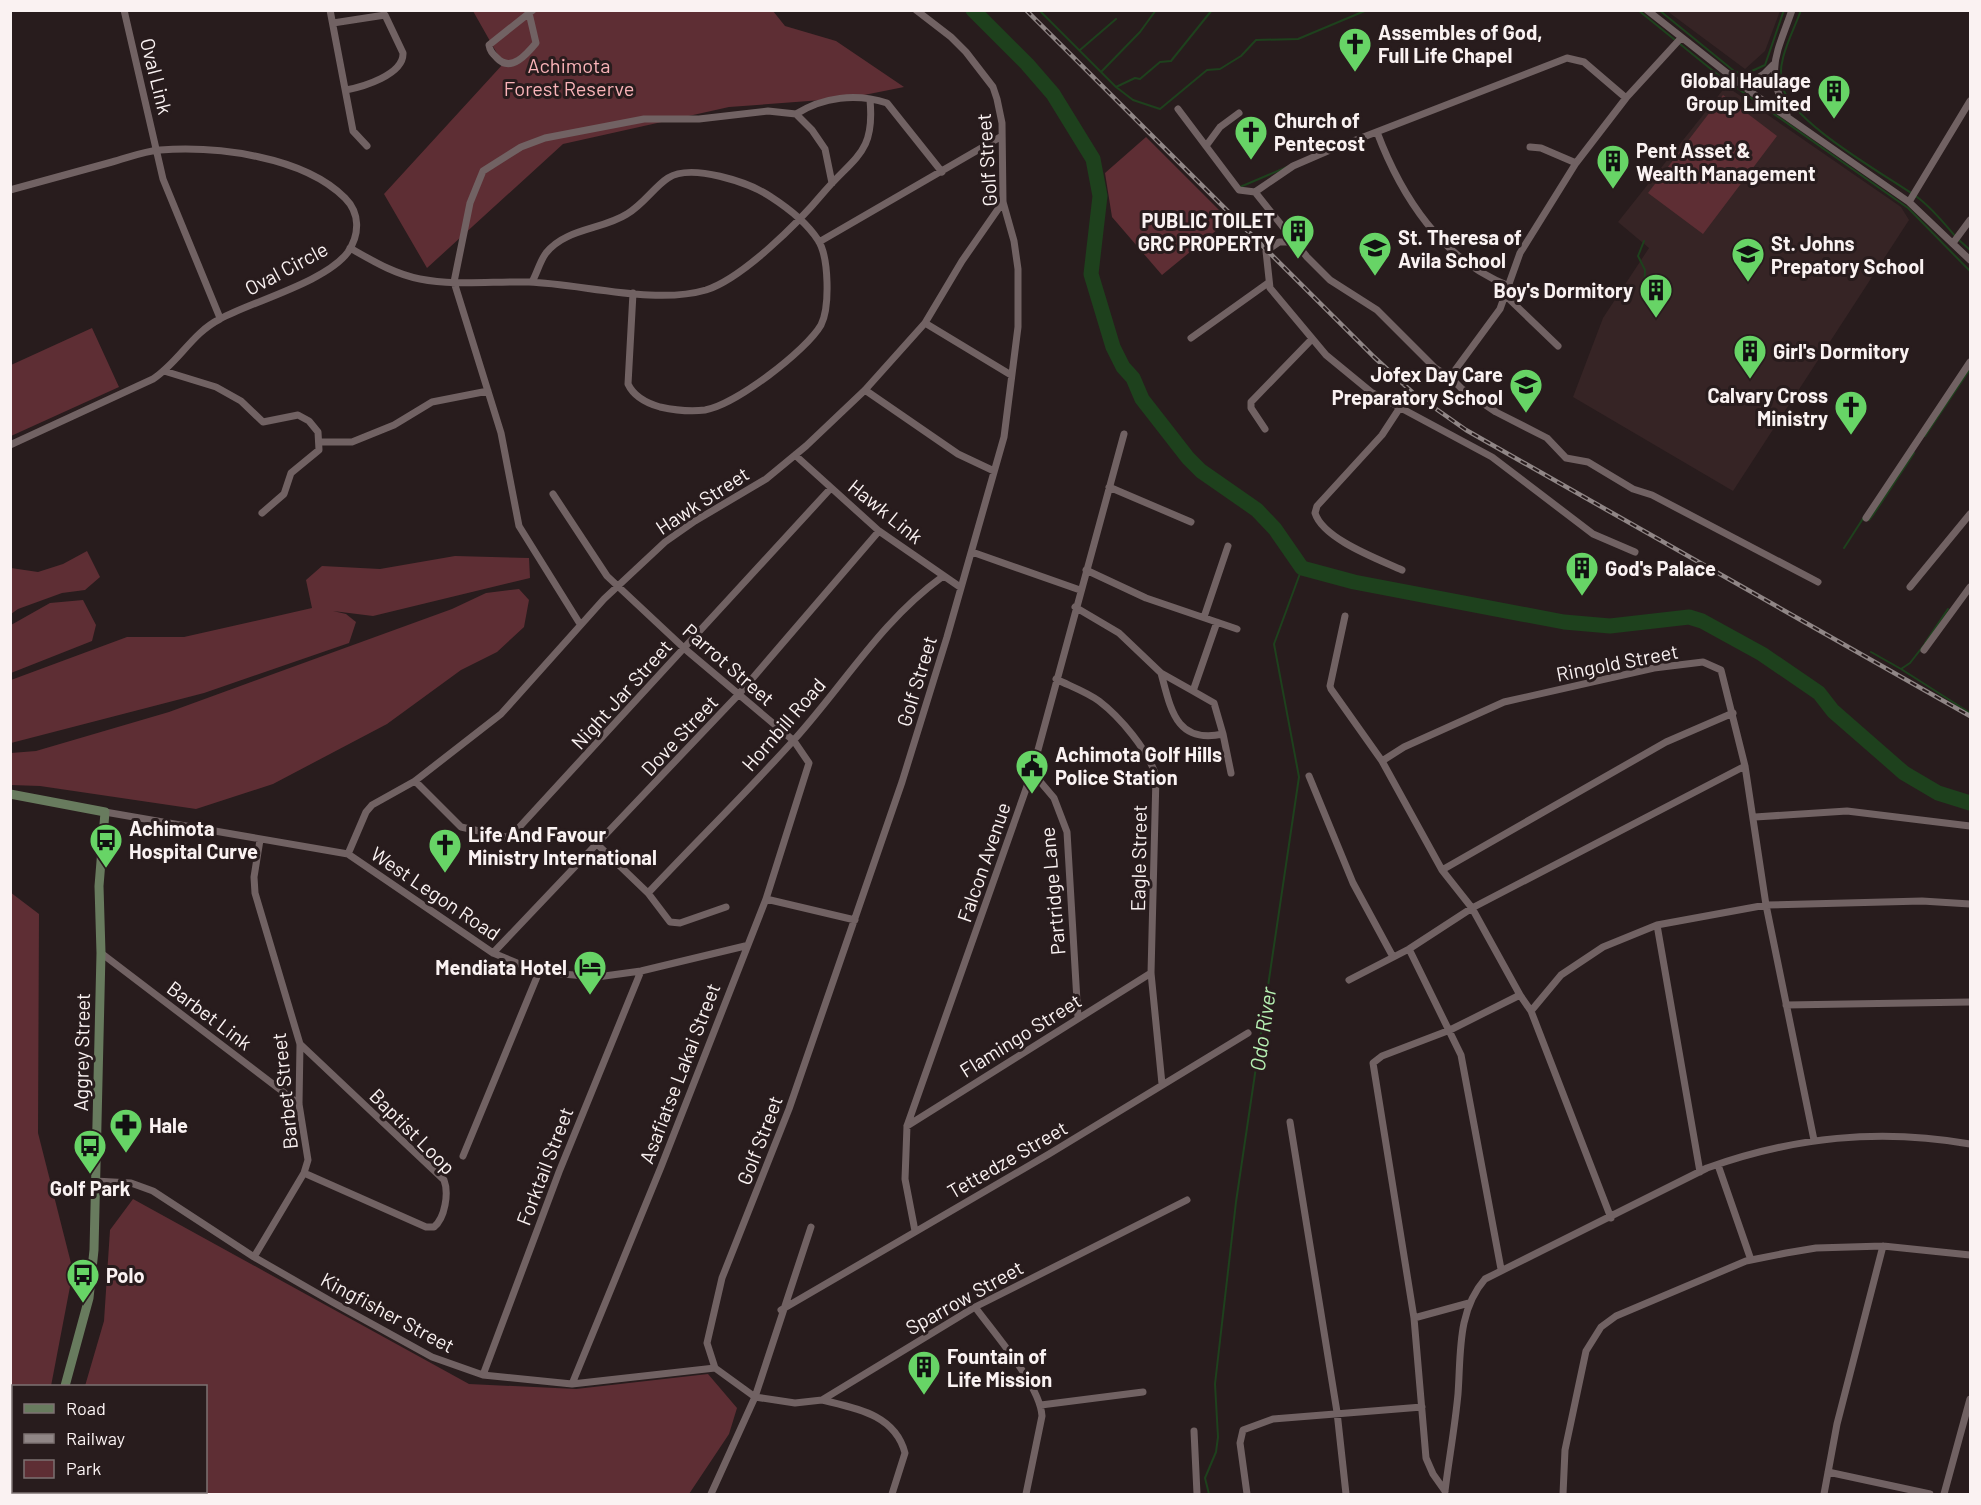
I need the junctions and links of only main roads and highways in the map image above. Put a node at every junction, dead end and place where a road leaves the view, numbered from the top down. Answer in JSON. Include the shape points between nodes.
{"nodes":[{"id":1,"x":10,"y":794,"type":"edge"},
{"id":2,"x":65,"y":1385,"type":"edge"}],
"edges":[{"from":1,"to":2,"type":"main road","name":"Aggrey Street","via":[[105,812],[99,886],[94,1250],[89,1298]]}]}
